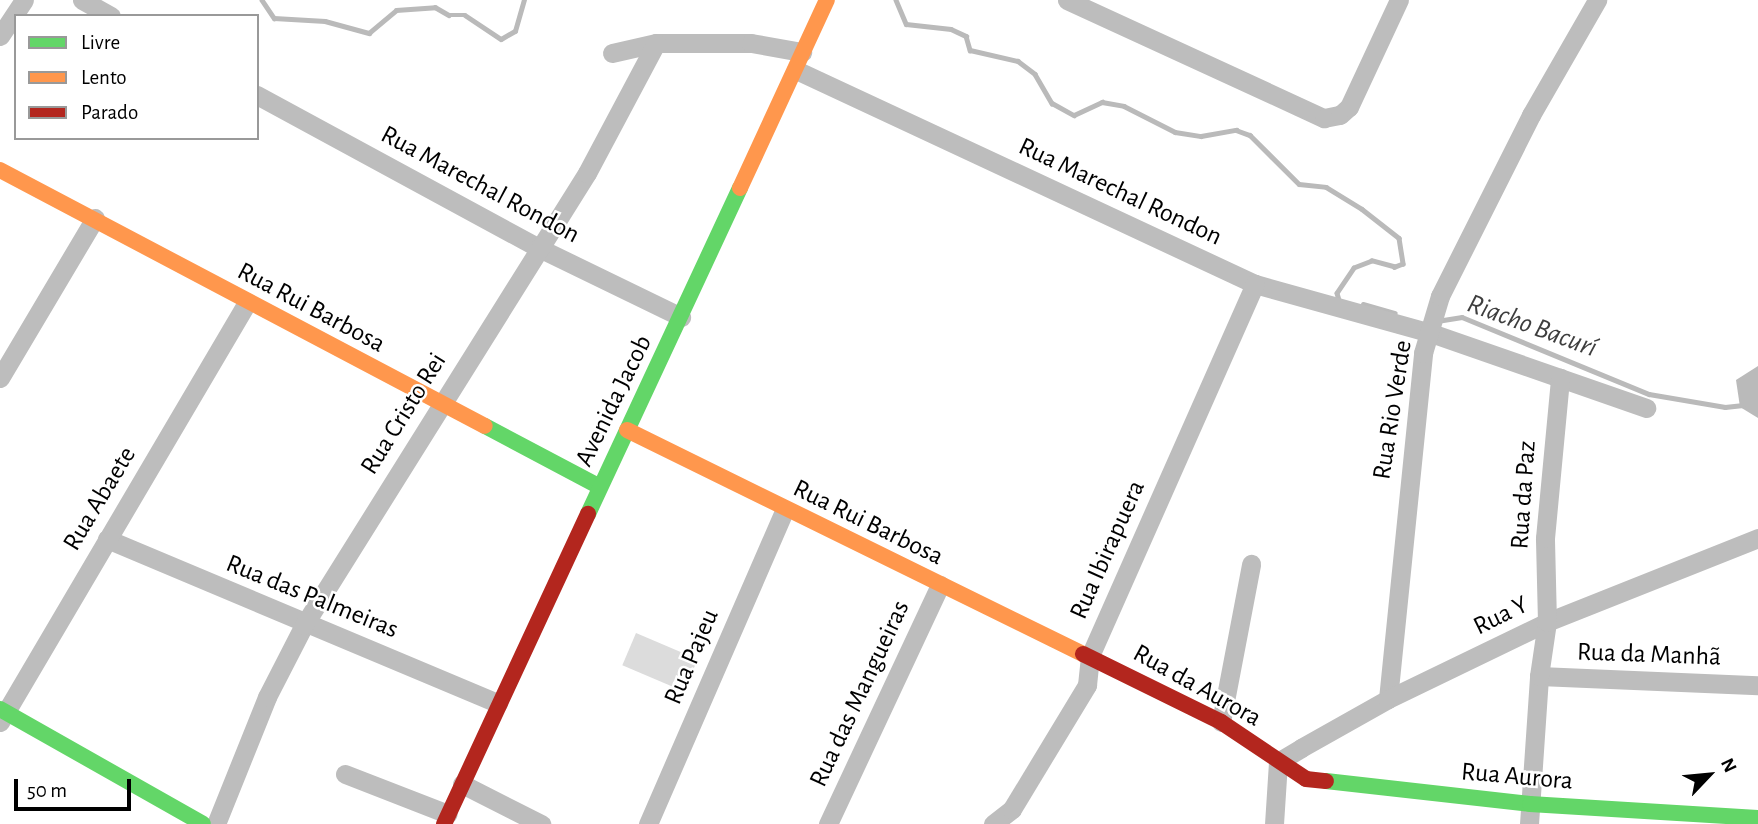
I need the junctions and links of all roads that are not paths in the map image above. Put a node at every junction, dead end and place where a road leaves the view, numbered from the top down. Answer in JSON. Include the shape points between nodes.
{"nodes":[{"id":1,"x":82,"y":0,"type":"edge"},
{"id":2,"x":827,"y":0,"type":"edge"},
{"id":3,"x":1068,"y":0,"type":"edge"},
{"id":4,"x":1399,"y":0,"type":"edge"},
{"id":5,"x":1597,"y":0,"type":"edge"},
{"id":6,"x":107,"y":14,"type":"edge"},
{"id":7,"x":14,"y":15,"type":"edge"},
{"id":8,"x":0,"y":36,"type":"edge"},
{"id":9,"x":656,"y":43,"type":"junction"},
{"id":10,"x":612,"y":53,"type":"dead end"},
{"id":11,"x":799,"y":61,"type":"junction"},
{"id":12,"x":259,"y":96,"type":"edge"},
{"id":13,"x":0,"y":170,"type":"edge"},
{"id":14,"x":95,"y":218,"type":"junction"},
{"id":15,"x":539,"y":248,"type":"junction"},
{"id":16,"x":1255,"y":284,"type":"junction"},
{"id":17,"x":247,"y":302,"type":"junction"},
{"id":18,"x":681,"y":317,"type":"junction"},
{"id":19,"x":1431,"y":333,"type":"junction"},
{"id":20,"x":0,"y":378,"type":"edge"},
{"id":21,"x":1560,"y":378,"type":"junction"},
{"id":22,"x":441,"y":404,"type":"junction"},
{"id":23,"x":1646,"y":408,"type":"dead end"},
{"id":24,"x":626,"y":430,"type":"junction"},
{"id":25,"x":600,"y":487,"type":"junction"},
{"id":26,"x":784,"y":511,"type":"junction"},
{"id":27,"x":1758,"y":538,"type":"edge"},
{"id":28,"x":107,"y":539,"type":"junction"},
{"id":29,"x":1251,"y":564,"type":"dead end"},
{"id":30,"x":940,"y":585,"type":"junction"},
{"id":31,"x":1547,"y":622,"type":"junction"},
{"id":32,"x":304,"y":625,"type":"junction"},
{"id":33,"x":1090,"y":656,"type":"junction"},
{"id":34,"x":1539,"y":676,"type":"junction"},
{"id":35,"x":1758,"y":685,"type":"edge"},
{"id":36,"x":1388,"y":699,"type":"junction"},
{"id":37,"x":498,"y":703,"type":"junction"},
{"id":38,"x":2,"y":714,"type":"edge"},
{"id":39,"x":1222,"y":722,"type":"junction"},
{"id":40,"x":1278,"y":762,"type":"junction"},
{"id":41,"x":345,"y":774,"type":"dead end"},
{"id":42,"x":462,"y":784,"type":"junction"},
{"id":43,"x":1530,"y":804,"type":"junction"},
{"id":44,"x":1758,"y":818,"type":"edge"},
{"id":45,"x":446,"y":819,"type":"edge"},
{"id":46,"x":203,"y":824,"type":"edge"},
{"id":47,"x":216,"y":824,"type":"edge"},
{"id":48,"x":541,"y":824,"type":"edge"},
{"id":49,"x":648,"y":824,"type":"edge"},
{"id":50,"x":828,"y":824,"type":"edge"},
{"id":51,"x":993,"y":824,"type":"edge"},
{"id":52,"x":1274,"y":824,"type":"edge"},
{"id":53,"x":1529,"y":824,"type":"edge"}],
"edges":[{"from":1,"to":6,"type":"street"},
{"from":2,"to":11,"type":"street","name":"Avenida Jacob"},
{"from":3,"to":4,"type":"street","via":[[1315,114],[1331,117],[1349,107]]},
{"from":5,"to":19,"type":"street","name":"Rua Rio Verde","via":[[1531,115],[1446,284]]},
{"from":7,"to":8,"type":"street"},
{"from":9,"to":10,"type":"street","name":"Rua Marechal Rondon"},
{"from":9,"to":11,"type":"street","name":"Rua Marechal Rondon","via":[[751,43]]},
{"from":9,"to":15,"type":"street","name":"Rua Cristo Rei","via":[[608,138]]},
{"from":11,"to":16,"type":"street","name":"Rua Marechal Rondon"},
{"from":11,"to":18,"type":"street","name":"Avenida Jacob"},
{"from":12,"to":15,"type":"street","name":"Rua Marechal Rondon"},
{"from":13,"to":14,"type":"street","name":"Rua Rui Barbosa"},
{"from":14,"to":17,"type":"street","name":"Rua Rui Barbosa"},
{"from":14,"to":20,"type":"street"},
{"from":15,"to":18,"type":"street","name":"Rua Marechal Rondon"},
{"from":15,"to":22,"type":"street","name":"Rua Cristo Rei"},
{"from":16,"to":19,"type":"street","name":"Rua Marechal Rondon"},
{"from":16,"to":33,"type":"street","name":"Rua Ibirapuera"},
{"from":17,"to":22,"type":"street","name":"Rua Rui Barbosa"},
{"from":17,"to":28,"type":"street","name":"Rua Abaete"},
{"from":18,"to":24,"type":"street","name":"Avenida Jacob"},
{"from":19,"to":21,"type":"street","name":"Rua Marechal Rondon"},
{"from":19,"to":36,"type":"street","name":"Rua Rio Verde","via":[[1414,409]]},
{"from":21,"to":23,"type":"street","name":"Rua Marechal Rondon"},
{"from":21,"to":31,"type":"street","name":"Rua da Paz","via":[[1545,538]]},
{"from":22,"to":25,"type":"street","name":"Rua Rui Barbosa"},
{"from":22,"to":32,"type":"street","name":"Rua Cristo Rei"},
{"from":24,"to":25,"type":"street","name":"Avenida Jacob"},
{"from":24,"to":26,"type":"street","name":"Rua Rui Barbosa"},
{"from":25,"to":37,"type":"street","name":"Avenida Jacob"},
{"from":26,"to":30,"type":"street","name":"Rua Rui Barbosa"},
{"from":26,"to":49,"type":"street","name":"Rua Pajeu"},
{"from":27,"to":31,"type":"street","name":"Rua Y"},
{"from":28,"to":32,"type":"street","name":"Rua das Palmeiras"},
{"from":28,"to":38,"type":"street","name":"Rua Abaete"},
{"from":29,"to":39,"type":"street"},
{"from":30,"to":33,"type":"street","name":"Rua Rui Barbosa"},
{"from":30,"to":50,"type":"street","name":"Rua das Mangueiras"},
{"from":31,"to":34,"type":"street","name":"Rua da Paz"},
{"from":31,"to":36,"type":"street","name":"Rua Y"},
{"from":32,"to":37,"type":"street","name":"Rua das Palmeiras"},
{"from":32,"to":47,"type":"street","name":"Rua Cristo Rei","via":[[267,697]]},
{"from":33,"to":39,"type":"street","name":"Rua da Aurora"},
{"from":33,"to":51,"type":"street","name":"Rua Ibirapuera","via":[[1087,685],[1053,748],[1012,809]]},
{"from":34,"to":35,"type":"street","name":"Rua da Manhã"},
{"from":34,"to":43,"type":"street","name":"Rua da Paz"},
{"from":36,"to":40,"type":"street","name":"Rua Y"},
{"from":37,"to":42,"type":"street","name":"Avenida Jacob"},
{"from":38,"to":46,"type":"street"},
{"from":39,"to":40,"type":"street","name":"Rua da Aurora"},
{"from":40,"to":43,"type":"street","name":"Rua Aurora","via":[[1314,781]]},
{"from":40,"to":52,"type":"street"},
{"from":41,"to":45,"type":"street"},
{"from":42,"to":45,"type":"street","name":"Avenida Jacob"},
{"from":42,"to":48,"type":"street"},
{"from":43,"to":44,"type":"street","name":"Rua Aurora"},
{"from":43,"to":53,"type":"street","name":"Rua da Paz"}]}
